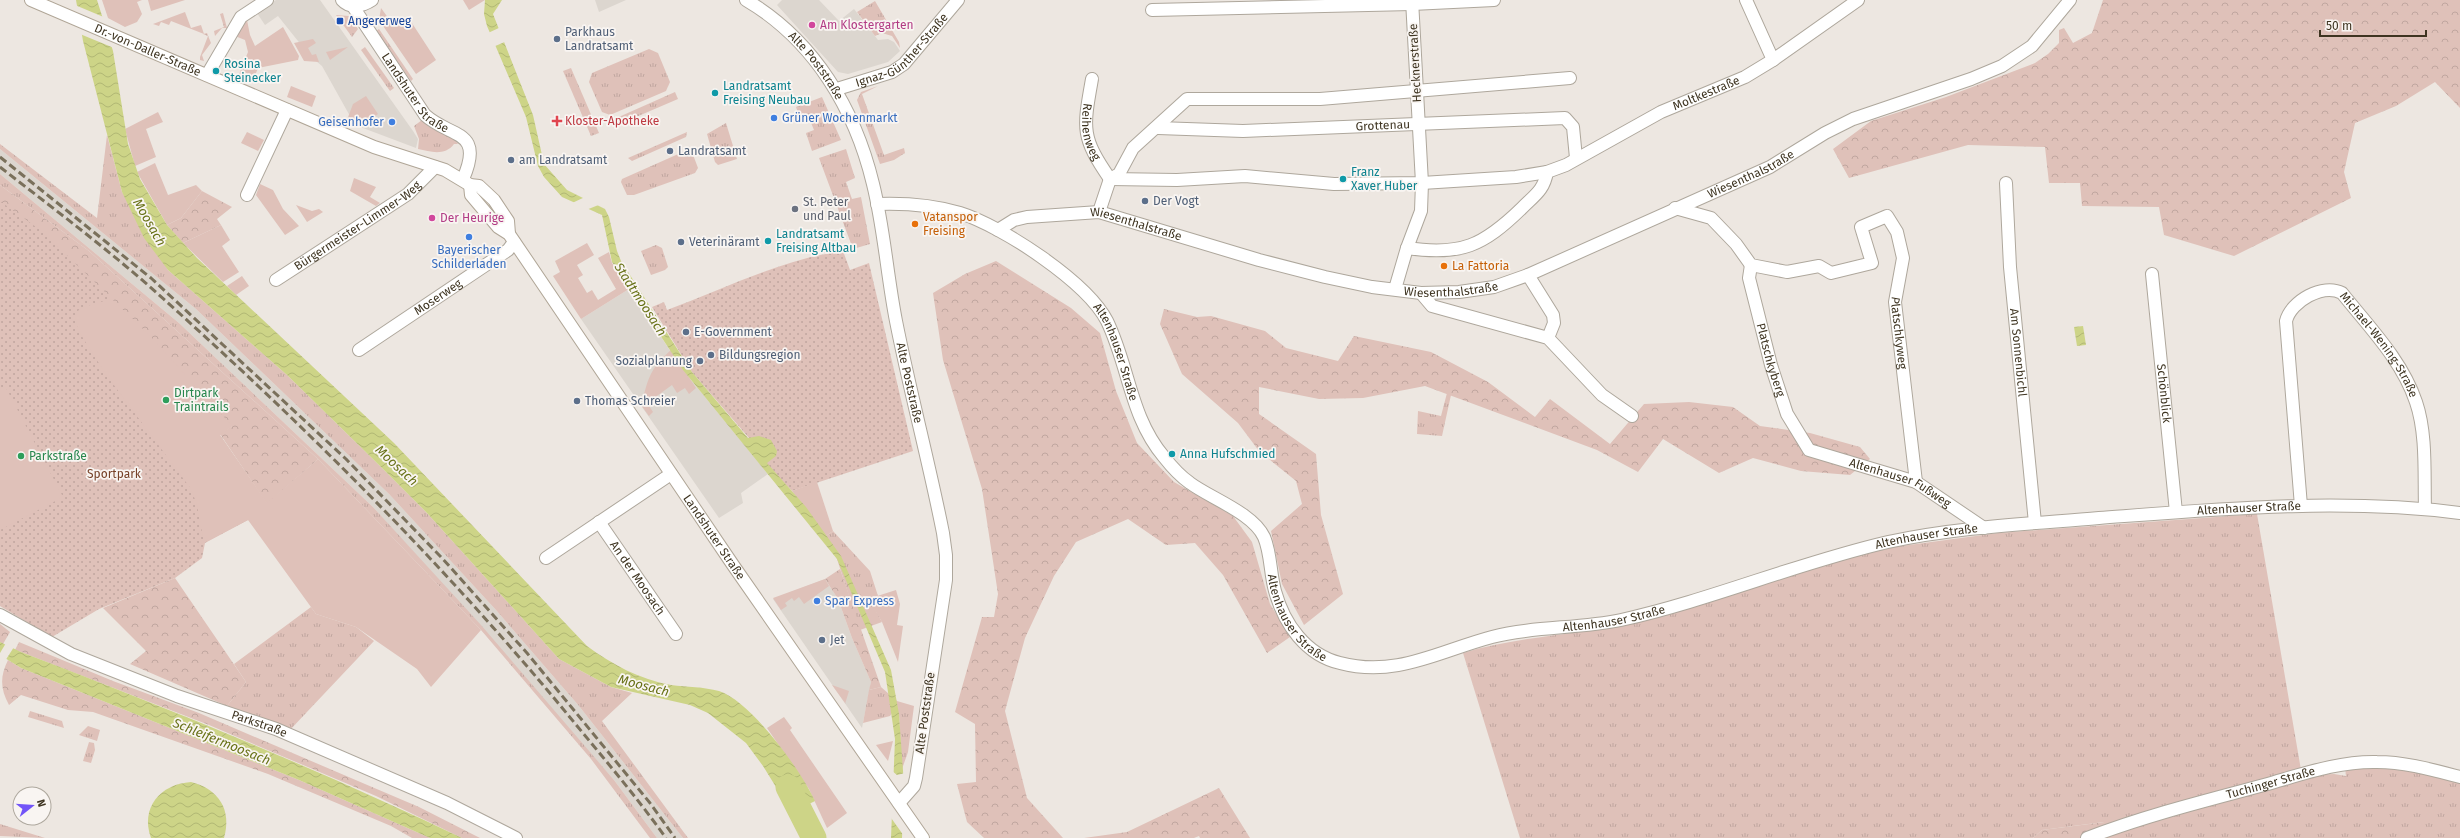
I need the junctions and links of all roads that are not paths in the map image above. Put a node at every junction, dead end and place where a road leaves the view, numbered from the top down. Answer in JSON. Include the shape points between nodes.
{"nodes":[{"id":1,"x":31,"y":0,"type":"edge"},
{"id":2,"x":267,"y":0,"type":"edge"},
{"id":3,"x":372,"y":0,"type":"edge"},
{"id":4,"x":746,"y":0,"type":"edge"},
{"id":5,"x":958,"y":0,"type":"edge"},
{"id":6,"x":1494,"y":0,"type":"edge"},
{"id":7,"x":1746,"y":0,"type":"edge"},
{"id":8,"x":1858,"y":0,"type":"edge"},
{"id":9,"x":2070,"y":0,"type":"edge"},
{"id":10,"x":347,"y":2,"type":"edge"},
{"id":11,"x":1412,"y":2,"type":"edge"},
{"id":12,"x":1152,"y":10,"type":"dead end"},
{"id":13,"x":1773,"y":60,"type":"junction"},
{"id":14,"x":207,"y":75,"type":"junction"},
{"id":15,"x":1570,"y":78,"type":"dead end"},
{"id":16,"x":1092,"y":79,"type":"dead end"},
{"id":17,"x":837,"y":89,"type":"junction"},
{"id":18,"x":1417,"y":91,"type":"junction"},
{"id":19,"x":287,"y":110,"type":"junction"},
{"id":20,"x":1418,"y":125,"type":"junction"},
{"id":21,"x":1158,"y":128,"type":"junction"},
{"id":22,"x":1576,"y":158,"type":"junction"},
{"id":23,"x":435,"y":167,"type":"junction"},
{"id":24,"x":1547,"y":172,"type":"junction"},
{"id":25,"x":1110,"y":179,"type":"junction"},
{"id":26,"x":466,"y":182,"type":"junction"},
{"id":27,"x":1422,"y":183,"type":"junction"},
{"id":28,"x":2006,"y":183,"type":"dead end"},
{"id":29,"x":247,"y":195,"type":"dead end"},
{"id":30,"x":877,"y":204,"type":"junction"},
{"id":31,"x":1675,"y":208,"type":"junction"},
{"id":32,"x":1099,"y":212,"type":"junction"},
{"id":33,"x":998,"y":230,"type":"junction"},
{"id":34,"x":511,"y":238,"type":"junction"},
{"id":35,"x":1407,"y":248,"type":"junction"},
{"id":36,"x":1751,"y":265,"type":"junction"},
{"id":37,"x":2152,"y":274,"type":"dead end"},
{"id":38,"x":1528,"y":275,"type":"junction"},
{"id":39,"x":276,"y":280,"type":"dead end"},
{"id":40,"x":1395,"y":289,"type":"junction"},
{"id":41,"x":1421,"y":293,"type":"junction"},
{"id":42,"x":1548,"y":338,"type":"junction"},
{"id":43,"x":359,"y":350,"type":"dead end"},
{"id":44,"x":1632,"y":416,"type":"dead end"},
{"id":45,"x":1809,"y":450,"type":"joint"},
{"id":46,"x":671,"y":474,"type":"junction"},
{"id":47,"x":1916,"y":482,"type":"junction"},
{"id":48,"x":2301,"y":506,"type":"junction"},
{"id":49,"x":2425,"y":509,"type":"junction"},
{"id":50,"x":2176,"y":512,"type":"junction"},
{"id":51,"x":2460,"y":513,"type":"edge"},
{"id":52,"x":599,"y":522,"type":"junction"},
{"id":53,"x":2035,"y":523,"type":"junction"},
{"id":54,"x":1984,"y":528,"type":"junction"},
{"id":55,"x":546,"y":558,"type":"dead end"},
{"id":56,"x":0,"y":615,"type":"edge"},
{"id":57,"x":676,"y":634,"type":"dead end"},
{"id":58,"x":2460,"y":777,"type":"edge"},
{"id":59,"x":899,"y":803,"type":"junction"},
{"id":60,"x":516,"y":838,"type":"edge"},
{"id":61,"x":923,"y":838,"type":"edge"},
{"id":62,"x":2087,"y":838,"type":"edge"}],
"edges":[{"from":1,"to":14,"type":"street","name":"Dr.-von-Daller-Straße"},
{"from":2,"to":14,"type":"street","via":[[241,18]]},
{"from":3,"to":10,"type":"street","via":[[364,5]]},
{"from":4,"to":17,"type":"street","name":"Alte Poststraße","via":[[797,41]]},
{"from":5,"to":17,"type":"street","name":"Ignaz-Günther-Straße","via":[[904,64],[892,72]]},
{"from":6,"to":11,"type":"street"},
{"from":7,"to":13,"type":"street"},
{"from":8,"to":13,"type":"street","name":"Moltkestraße"},
{"from":9,"to":31,"type":"street","name":"Wiesenthalstraße","via":[[2028,50],[2002,66],[1964,82],[1853,119],[1770,167]]},
{"from":10,"to":26,"type":"street","name":"Landshuter Straße","via":[[425,115],[440,126],[456,131],[466,141],[469,155]]},
{"from":11,"to":12,"type":"street"},
{"from":11,"to":18,"type":"street","name":"Hecknerstraße"},
{"from":13,"to":22,"type":"street","name":"Moltkestraße","via":[[1745,76],[1661,112]]},
{"from":14,"to":19,"type":"street","name":"Dr.-von-Daller-Straße"},
{"from":15,"to":18,"type":"street"},
{"from":16,"to":25,"type":"street","name":"Reihenweg","via":[[1085,120],[1087,138],[1092,152]]},
{"from":17,"to":30,"type":"street","name":"Alte Poststraße","via":[[860,140]]},
{"from":18,"to":20,"type":"street","name":"Hecknerstraße"},
{"from":18,"to":21,"type":"street","via":[[1320,99],[1187,99]]},
{"from":19,"to":23,"type":"street","name":"Dr.-von-Daller-Straße","via":[[380,149]]},
{"from":19,"to":29,"type":"street"},
{"from":20,"to":21,"type":"street","name":"Grottenau","via":[[1243,131]]},
{"from":20,"to":22,"type":"street","name":"Grottenau","via":[[1565,118],[1573,127]]},
{"from":20,"to":27,"type":"street","name":"Hecknerstraße"},
{"from":21,"to":25,"type":"street","via":[[1133,148],[1119,174]]},
{"from":22,"to":24,"type":"street","name":"Moltkestraße","via":[[1560,168]]},
{"from":23,"to":26,"type":"street","name":"Dr.-von-Daller-Straße"},
{"from":23,"to":39,"type":"street","name":"Bürgermeister-Limmer-Weg","via":[[408,194]]},
{"from":24,"to":27,"type":"street","name":"Moltkestraße","via":[[1516,177]]},
{"from":24,"to":35,"type":"street","via":[[1544,186],[1488,238],[1466,247],[1434,252]]},
{"from":25,"to":27,"type":"street","via":[[1177,180],[1246,176],[1334,184]]},
{"from":25,"to":32,"type":"street"},
{"from":26,"to":34,"type":"street","name":"Landshuter Straße","via":[[471,195],[498,227]]},
{"from":27,"to":35,"type":"street","name":"Hecknerstraße","via":[[1421,211]]},
{"from":28,"to":53,"type":"street","name":"Am Sonnenbichl","via":[[2009,249]]},
{"from":30,"to":33,"type":"street","via":[[936,208],[963,214]]},
{"from":30,"to":59,"type":"street","name":"Alte Poststraße","via":[[896,320],[946,555],[946,580],[916,778],[912,788]]},
{"from":31,"to":36,"type":"street","via":[[1711,218],[1736,244]]},
{"from":31,"to":38,"type":"street","name":"Wiesenthalstraße"},
{"from":32,"to":33,"type":"street","name":"Wiesenthalstraße","via":[[1027,216],[1014,220]]},
{"from":32,"to":40,"type":"street","name":"Wiesenthalstraße","via":[[1259,260],[1325,277]]},
{"from":33,"to":54,"type":"street","name":"Altenhauser Straße","via":[[1065,274],[1091,298],[1112,332],[1134,403],[1149,437],[1185,480],[1256,524],[1264,536],[1275,590],[1288,622],[1309,648],[1336,662],[1373,669],[1394,667],[1506,634],[1621,620],[1885,543]]},
{"from":34,"to":43,"type":"street","name":"Moserweg","via":[[508,250]]},
{"from":34,"to":46,"type":"street","name":"Landshuter Straße"},
{"from":35,"to":40,"type":"street","name":"Hecknerstraße"},
{"from":36,"to":45,"type":"street","name":"Platschkyberg","via":[[1749,278],[1787,414]]},
{"from":36,"to":47,"type":"street","name":"Platschkyweg","via":[[1787,272],[1819,266],[1831,273],[1872,263],[1861,227],[1887,216],[1897,232],[1904,258],[1895,302]]},
{"from":37,"to":50,"type":"street","name":"Schönblick"},
{"from":38,"to":41,"type":"street","name":"Wiesenthalstraße","via":[[1494,286],[1459,292]]},
{"from":38,"to":42,"type":"street","via":[[1553,315],[1554,323]]},
{"from":40,"to":41,"type":"street","name":"Wiesenthalstraße"},
{"from":41,"to":42,"type":"street","via":[[1432,306]]},
{"from":42,"to":44,"type":"street","via":[[1602,395]]},
{"from":45,"to":47,"type":"street","name":"Altenhauser Fußweg"},
{"from":46,"to":52,"type":"street"},
{"from":46,"to":59,"type":"street","name":"Landshuter Straße"},
{"from":47,"to":54,"type":"street","name":"Altenhauser Fußweg"},
{"from":48,"to":49,"type":"street","name":"Altenhauser Straße"},
{"from":48,"to":49,"type":"street","name":"Michael-Wening-Straße","via":[[2286,321],[2292,307],[2307,297],[2335,289],[2342,293],[2402,370],[2416,402],[2422,439]]},
{"from":48,"to":50,"type":"street","name":"Altenhauser Straße"},
{"from":49,"to":51,"type":"street","name":"Altenhauser Straße"},
{"from":50,"to":53,"type":"street","name":"Altenhauser Straße"},
{"from":52,"to":55,"type":"street"},
{"from":52,"to":57,"type":"street","name":"An der Moosach"},
{"from":53,"to":54,"type":"street","name":"Altenhauser Straße"},
{"from":56,"to":60,"type":"street","name":"Parkstraße","via":[[71,654],[177,696],[276,729],[447,803]]},
{"from":58,"to":62,"type":"street","name":"Tuchinger Straße","via":[[2392,763],[2352,763],[2209,800]]},
{"from":59,"to":61,"type":"street","name":"Landshuter Straße"}]}
